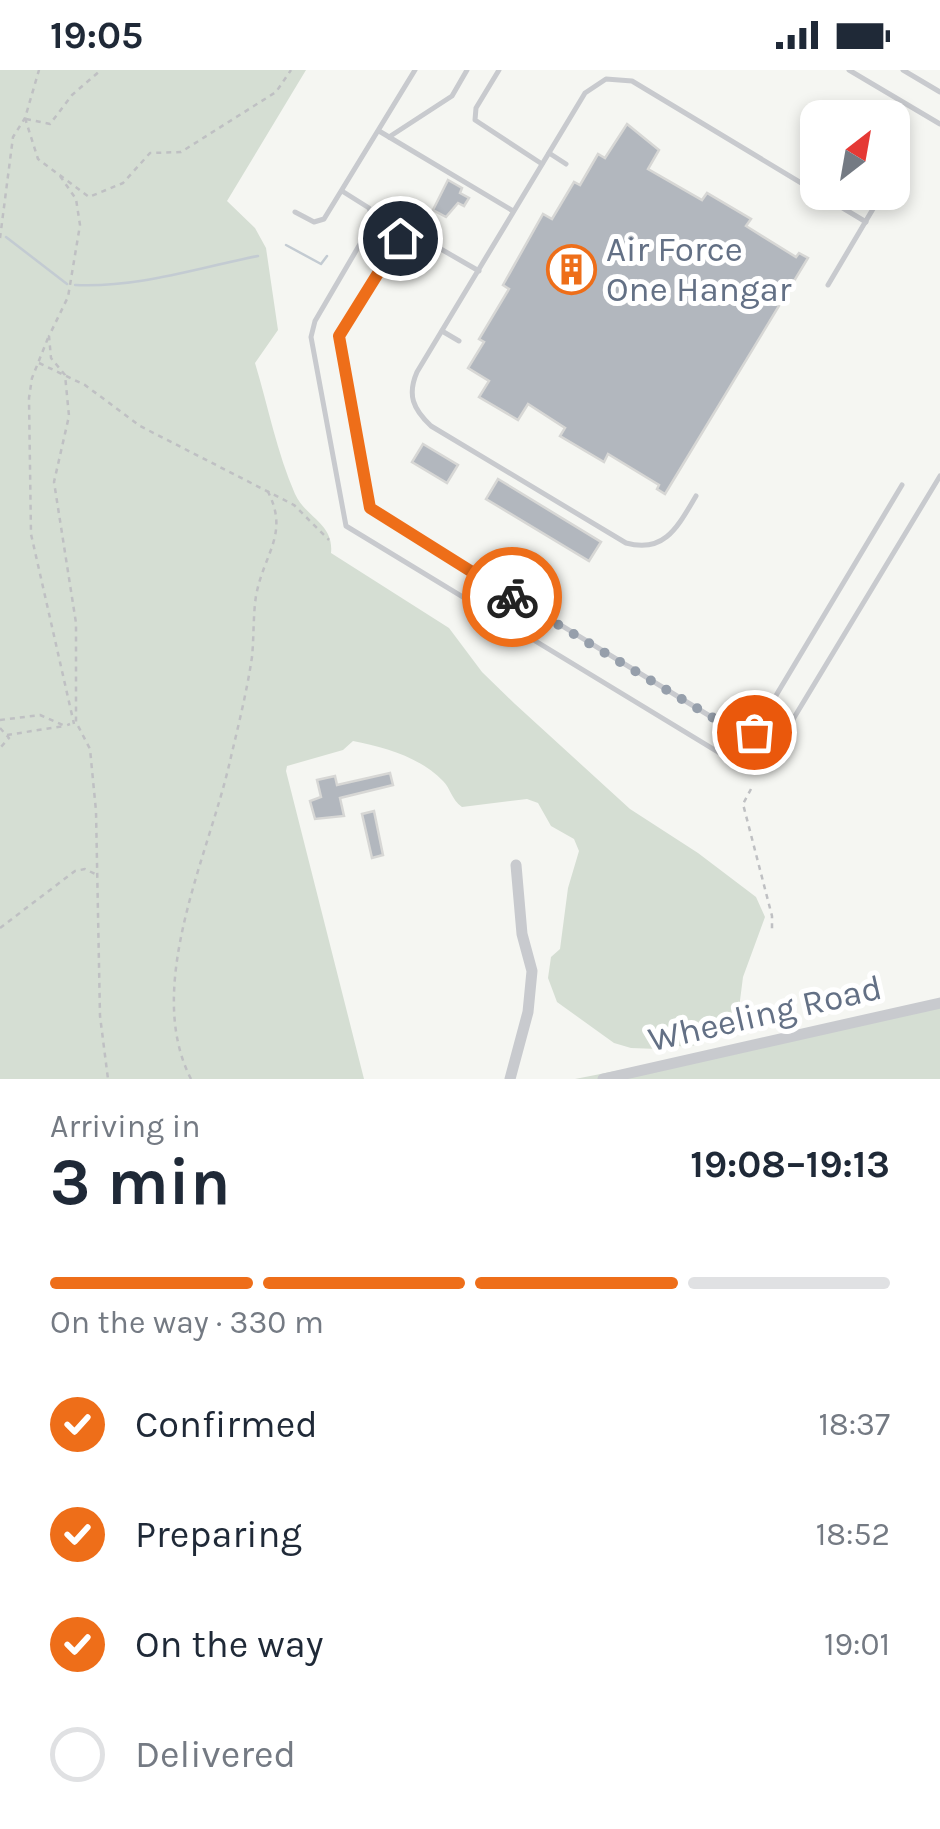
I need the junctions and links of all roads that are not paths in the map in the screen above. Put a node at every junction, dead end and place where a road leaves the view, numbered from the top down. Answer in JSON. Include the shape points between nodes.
{"nodes":[{"id":1,"x":415,"y":70,"type":"edge"},
{"id":2,"x":468,"y":70,"type":"edge"},
{"id":3,"x":499,"y":70,"type":"edge"},
{"id":4,"x":850,"y":70,"type":"edge"},
{"id":5,"x":903,"y":70,"type":"edge"},
{"id":6,"x":940,"y":92,"type":"edge"},
{"id":7,"x":940,"y":124,"type":"edge"},
{"id":8,"x":379,"y":131,"type":"junction"},
{"id":9,"x":389,"y":137,"type":"junction"},
{"id":10,"x":549,"y":154,"type":"junction"},
{"id":11,"x":542,"y":164,"type":"junction"},
{"id":12,"x":566,"y":164,"type":"dead end"},
{"id":13,"x":342,"y":191,"type":"junction"},
{"id":14,"x":873,"y":210,"type":"edge"},
{"id":15,"x":294,"y":212,"type":"dead end"},
{"id":16,"x":512,"y":212,"type":"junction"},
{"id":17,"x":866,"y":222,"type":"junction"},
{"id":18,"x":478,"y":271,"type":"junction"},
{"id":19,"x":828,"y":286,"type":"dead end"},
{"id":20,"x":442,"y":331,"type":"junction"},
{"id":21,"x":460,"y":342,"type":"dead end"},
{"id":22,"x":940,"y":476,"type":"edge"},
{"id":23,"x":902,"y":485,"type":"dead end"},
{"id":24,"x":696,"y":496,"type":"dead end"},
{"id":25,"x":516,"y":864,"type":"dead end"},
{"id":26,"x":940,"y":1004,"type":"edge"},
{"id":27,"x":510,"y":1079,"type":"edge"},
{"id":28,"x":603,"y":1079,"type":"edge"}],
"edges":[{"from":1,"to":8,"type":"lane"},
{"from":2,"to":9,"type":"lane","via":[[452,96]]},
{"from":3,"to":11,"type":"lane","via":[[475,120]]},
{"from":4,"to":7,"type":"lane"},
{"from":5,"to":6,"type":"lane"},
{"from":8,"to":9,"type":"lane"},
{"from":8,"to":13,"type":"lane"},
{"from":9,"to":16,"type":"lane"},
{"from":10,"to":11,"type":"lane"},
{"from":10,"to":12,"type":"lane"},
{"from":10,"to":17,"type":"lane","via":[[594,84],[619,78]]},
{"from":11,"to":16,"type":"lane"},
{"from":13,"to":15,"type":"lane","via":[[320,222]]},
{"from":13,"to":22,"type":"lane","via":[[369,208],[374,220],[311,337],[346,526],[753,774],[763,770]]},
{"from":14,"to":17,"type":"lane"},
{"from":16,"to":18,"type":"lane"},
{"from":17,"to":19,"type":"lane"},
{"from":18,"to":20,"type":"lane"},
{"from":18,"to":23,"type":"lane","via":[[406,235],[342,330],[370,508],[740,734],[756,729]]},
{"from":20,"to":21,"type":"lane"},
{"from":20,"to":24,"type":"lane","via":[[411,394],[431,426],[640,548],[669,538]]},
{"from":25,"to":27,"type":"street","via":[[532,971]]},
{"from":26,"to":28,"type":"street","name":"Wheeling Road"}]}
